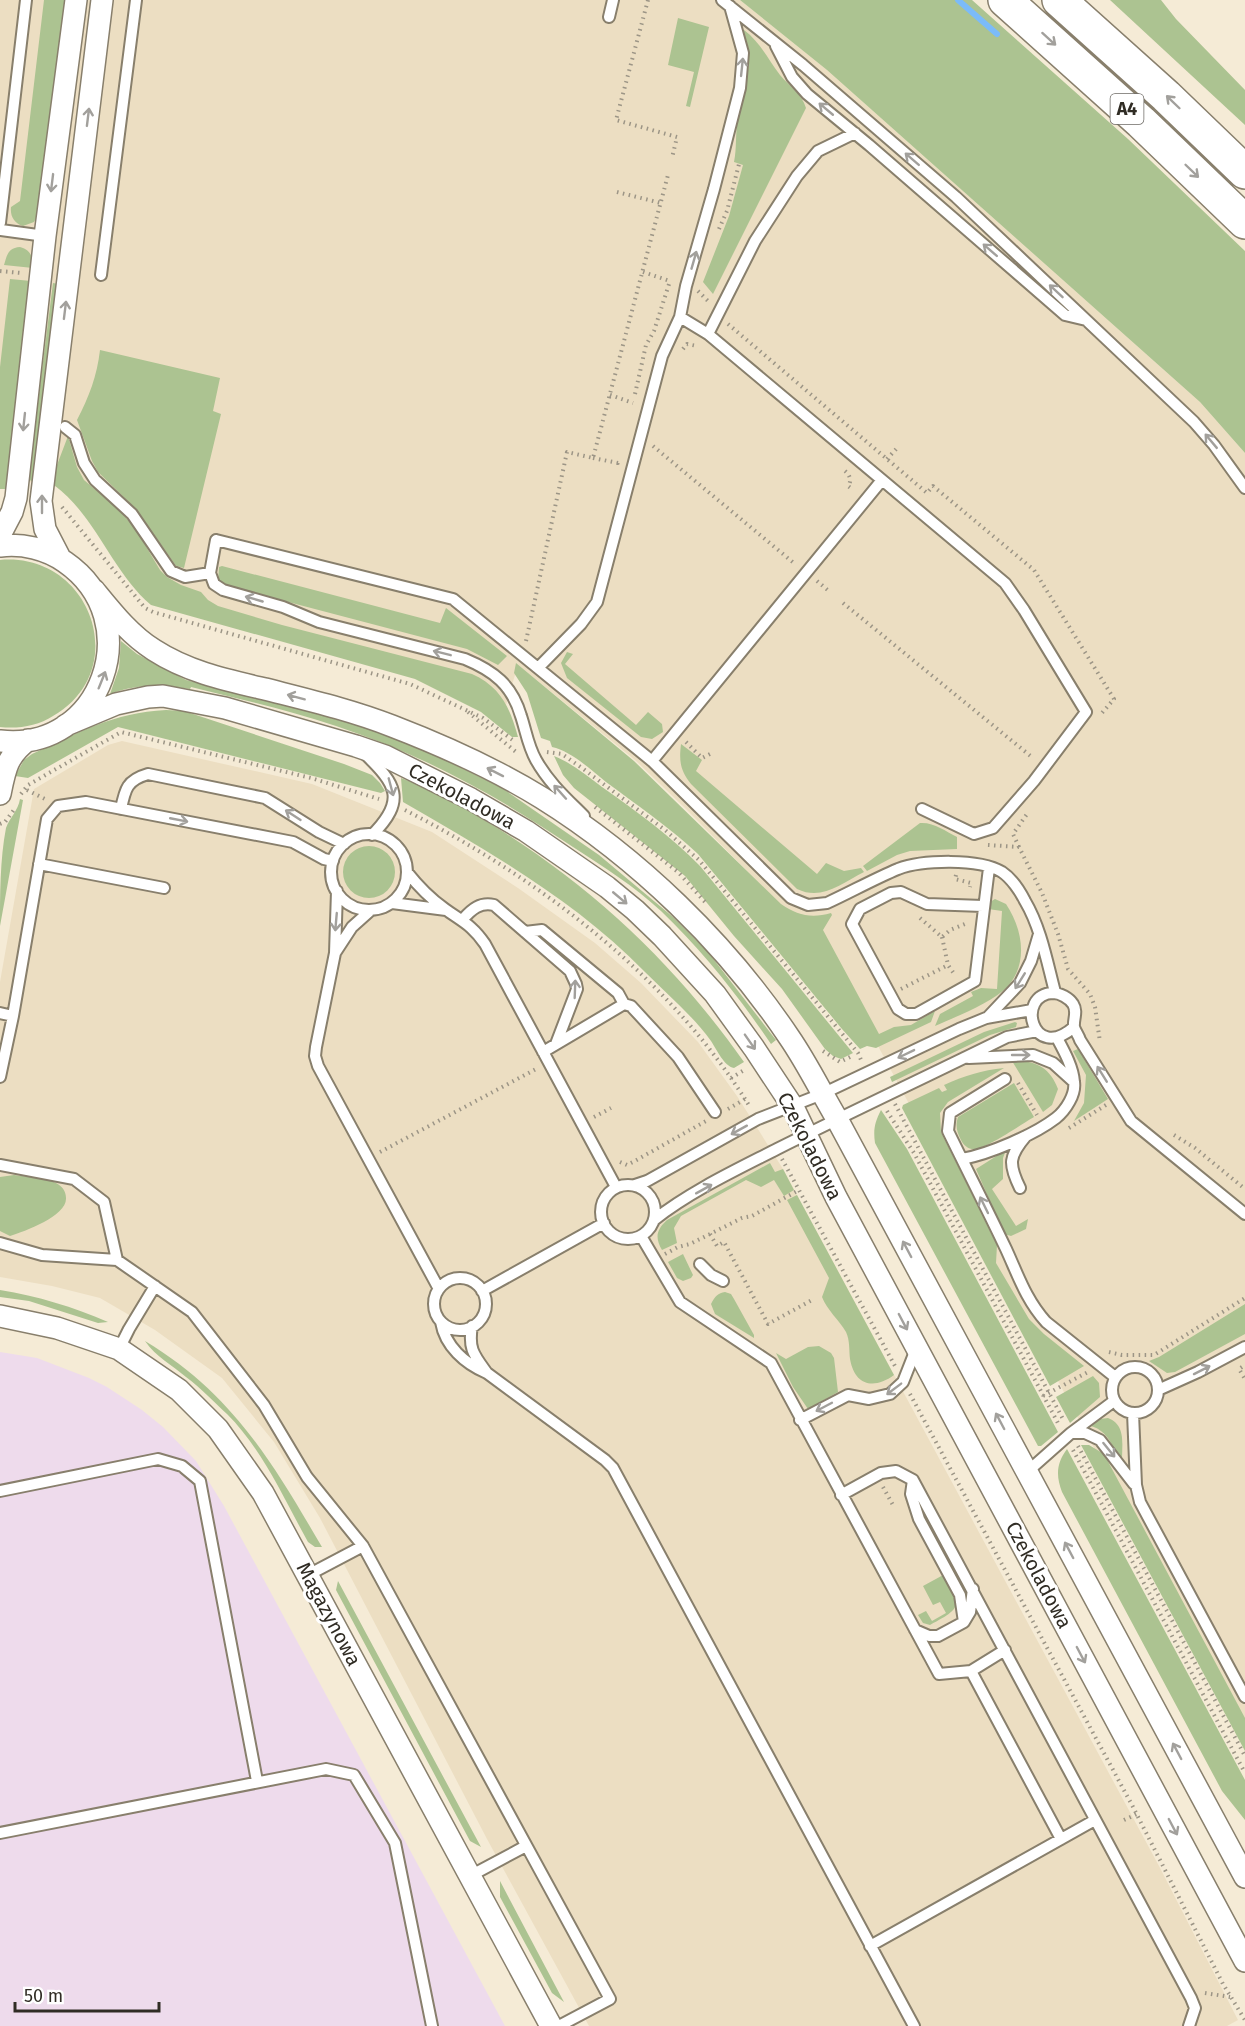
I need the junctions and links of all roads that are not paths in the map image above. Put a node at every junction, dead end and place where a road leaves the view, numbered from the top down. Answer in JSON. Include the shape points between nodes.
{"nodes":[{"id":1,"x":26,"y":0,"type":"edge"},
{"id":2,"x":76,"y":0,"type":"edge"},
{"id":3,"x":102,"y":0,"type":"edge"},
{"id":4,"x":136,"y":0,"type":"edge"},
{"id":5,"x":613,"y":0,"type":"edge"},
{"id":6,"x":1005,"y":0,"type":"edge"},
{"id":7,"x":1059,"y":0,"type":"edge"},
{"id":8,"x":726,"y":3,"type":"edge"},
{"id":9,"x":609,"y":17,"type":"dead end"},
{"id":10,"x":773,"y":41,"type":"junction"},
{"id":11,"x":855,"y":133,"type":"junction"},
{"id":12,"x":1245,"y":172,"type":"edge"},
{"id":13,"x":1245,"y":222,"type":"edge"},
{"id":14,"x":0,"y":227,"type":"edge"},
{"id":15,"x":45,"y":236,"type":"junction"},
{"id":16,"x":74,"y":240,"type":"junction"},
{"id":17,"x":101,"y":274,"type":"dead end"},
{"id":18,"x":680,"y":317,"type":"junction"},
{"id":19,"x":1087,"y":320,"type":"junction"},
{"id":20,"x":708,"y":334,"type":"junction"},
{"id":21,"x":65,"y":427,"type":"dead end"},
{"id":22,"x":882,"y":480,"type":"junction"},
{"id":23,"x":1245,"y":488,"type":"edge"},
{"id":24,"x":0,"y":535,"type":"edge"},
{"id":25,"x":0,"y":546,"type":"edge"},
{"id":26,"x":60,"y":558,"type":"junction"},
{"id":27,"x":210,"y":573,"type":"junction"},
{"id":28,"x":94,"y":590,"type":"junction"},
{"id":29,"x":538,"y":668,"type":"junction"},
{"id":30,"x":66,"y":725,"type":"junction"},
{"id":31,"x":0,"y":741,"type":"edge"},
{"id":32,"x":28,"y":741,"type":"junction"},
{"id":33,"x":357,"y":746,"type":"junction"},
{"id":34,"x":652,"y":761,"type":"junction"},
{"id":35,"x":0,"y":794,"type":"edge"},
{"id":36,"x":122,"y":809,"type":"junction"},
{"id":37,"x":922,"y":809,"type":"dead end"},
{"id":38,"x":372,"y":835,"type":"junction"},
{"id":39,"x":597,"y":837,"type":"junction"},
{"id":40,"x":344,"y":844,"type":"junction"},
{"id":41,"x":333,"y":861,"type":"junction"},
{"id":42,"x":39,"y":864,"type":"junction"},
{"id":43,"x":989,"y":868,"type":"junction"},
{"id":44,"x":407,"y":872,"type":"junction"},
{"id":45,"x":164,"y":888,"type":"dead end"},
{"id":46,"x":336,"y":891,"type":"junction"},
{"id":47,"x":392,"y":903,"type":"junction"},
{"id":48,"x":983,"y":906,"type":"junction"},
{"id":49,"x":371,"y":910,"type":"junction"},
{"id":50,"x":446,"y":910,"type":"junction"},
{"id":51,"x":463,"y":919,"type":"junction"},
{"id":52,"x":525,"y":932,"type":"junction"},
{"id":53,"x":1039,"y":933,"type":"junction"},
{"id":54,"x":335,"y":953,"type":"junction"},
{"id":55,"x":1056,"y":992,"type":"junction"},
{"id":56,"x":624,"y":1004,"type":"junction"},
{"id":57,"x":1032,"y":1010,"type":"junction"},
{"id":58,"x":0,"y":1013,"type":"edge"},
{"id":59,"x":14,"y":1016,"type":"junction"},
{"id":60,"x":986,"y":1018,"type":"junction"},
{"id":61,"x":1074,"y":1027,"type":"junction"},
{"id":62,"x":1037,"y":1031,"type":"junction"},
{"id":63,"x":1057,"y":1038,"type":"junction"},
{"id":64,"x":556,"y":1044,"type":"junction"},
{"id":65,"x":546,"y":1057,"type":"junction"},
{"id":66,"x":963,"y":1058,"type":"junction"},
{"id":67,"x":0,"y":1077,"type":"edge"},
{"id":68,"x":1005,"y":1079,"type":"dead end"},
{"id":69,"x":1075,"y":1083,"type":"junction"},
{"id":70,"x":822,"y":1094,"type":"junction"},
{"id":71,"x":792,"y":1107,"type":"junction"},
{"id":72,"x":712,"y":1116,"type":"road end"},
{"id":73,"x":837,"y":1119,"type":"junction"},
{"id":74,"x":1028,"y":1134,"type":"junction"},
{"id":75,"x":805,"y":1135,"type":"junction"},
{"id":76,"x":962,"y":1160,"type":"junction"},
{"id":77,"x":0,"y":1165,"type":"edge"},
{"id":78,"x":635,"y":1185,"type":"junction"},
{"id":79,"x":616,"y":1187,"type":"junction"},
{"id":80,"x":1020,"y":1188,"type":"dead end"},
{"id":81,"x":1245,"y":1215,"type":"edge"},
{"id":82,"x":654,"y":1220,"type":"junction"},
{"id":83,"x":604,"y":1223,"type":"junction"},
{"id":84,"x":641,"y":1236,"type":"junction"},
{"id":85,"x":0,"y":1243,"type":"edge"},
{"id":86,"x":117,"y":1260,"type":"junction"},
{"id":87,"x":700,"y":1264,"type":"dead end"},
{"id":88,"x":723,"y":1281,"type":"dead end"},
{"id":89,"x":155,"y":1286,"type":"junction"},
{"id":90,"x":439,"y":1289,"type":"junction"},
{"id":91,"x":482,"y":1291,"type":"junction"},
{"id":92,"x":0,"y":1316,"type":"edge"},
{"id":93,"x":441,"y":1322,"type":"junction"},
{"id":94,"x":472,"y":1326,"type":"junction"},
{"id":95,"x":916,"y":1347,"type":"junction"},
{"id":96,"x":1245,"y":1347,"type":"edge"},
{"id":97,"x":119,"y":1349,"type":"junction"},
{"id":98,"x":487,"y":1373,"type":"junction"},
{"id":99,"x":1115,"y":1377,"type":"junction"},
{"id":100,"x":1158,"y":1390,"type":"junction"},
{"id":101,"x":1114,"y":1401,"type":"junction"},
{"id":102,"x":1133,"y":1413,"type":"junction"},
{"id":103,"x":800,"y":1420,"type":"junction"},
{"id":104,"x":1068,"y":1429,"type":"junction"},
{"id":105,"x":1028,"y":1472,"type":"junction"},
{"id":106,"x":914,"y":1480,"type":"junction"},
{"id":107,"x":1136,"y":1485,"type":"junction"},
{"id":108,"x":0,"y":1491,"type":"edge"},
{"id":109,"x":841,"y":1495,"type":"junction"},
{"id":110,"x":363,"y":1546,"type":"junction"},
{"id":111,"x":308,"y":1575,"type":"junction"},
{"id":112,"x":973,"y":1589,"type":"junction"},
{"id":113,"x":964,"y":1622,"type":"junction"},
{"id":114,"x":915,"y":1630,"type":"junction"},
{"id":115,"x":1005,"y":1650,"type":"junction"},
{"id":116,"x":971,"y":1671,"type":"junction"},
{"id":117,"x":1245,"y":1697,"type":"edge"},
{"id":118,"x":257,"y":1781,"type":"junction"},
{"id":119,"x":1095,"y":1820,"type":"junction"},
{"id":120,"x":0,"y":1833,"type":"edge"},
{"id":121,"x":1061,"y":1839,"type":"junction"},
{"id":122,"x":526,"y":1846,"type":"junction"},
{"id":123,"x":470,"y":1876,"type":"junction"},
{"id":124,"x":1245,"y":1876,"type":"edge"},
{"id":125,"x":870,"y":1946,"type":"junction"},
{"id":126,"x":1245,"y":1960,"type":"edge"},
{"id":127,"x":432,"y":2026,"type":"edge"},
{"id":128,"x":551,"y":2026,"type":"edge"},
{"id":129,"x":560,"y":2026,"type":"edge"},
{"id":130,"x":914,"y":2026,"type":"edge"},
{"id":131,"x":1189,"y":2026,"type":"edge"}],
"edges":[{"from":1,"to":14,"type":"lane"},
{"from":2,"to":15,"type":"street","one_way":true},
{"from":16,"to":3,"type":"street","one_way":true},
{"from":4,"to":17,"type":"lane"},
{"from":5,"to":9,"type":"lane"},
{"from":6,"to":13,"type":"highway","number":"A4","one_way":true},
{"from":12,"to":7,"type":"highway","number":"A4","one_way":true},
{"from":8,"to":10,"type":"lane"},
{"from":18,"to":8,"type":"lane","one_way":true,"via":[[740,88],[743,53]]},
{"from":11,"to":10,"type":"lane","one_way":true,"via":[[807,94],[792,77]]},
{"from":19,"to":10,"type":"lane","one_way":true,"via":[[956,196]]},
{"from":19,"to":11,"type":"lane","one_way":true,"via":[[1065,315]]},
{"from":11,"to":20,"type":"lane","via":[[818,151],[797,176],[755,241]]},
{"from":14,"to":15,"type":"lane"},
{"from":15,"to":16,"type":"street"},
{"from":15,"to":24,"type":"street","one_way":true,"via":[[16,498]]},
{"from":26,"to":16,"type":"street","one_way":true,"via":[[45,529],[41,501]]},
{"from":18,"to":20,"type":"lane"},
{"from":18,"to":29,"type":"lane","via":[[662,356],[597,602]]},
{"from":23,"to":19,"type":"lane","one_way":true,"via":[[1194,422]]},
{"from":20,"to":22,"type":"lane"},
{"from":21,"to":27,"type":"lane","via":[[75,435],[84,463],[95,480],[132,514],[171,571],[185,577]]},
{"from":22,"to":34,"type":"lane"},
{"from":22,"to":37,"type":"lane","via":[[1005,583],[1086,712],[993,828],[974,834]]},
{"from":25,"to":26,"type":"street","via":[[33,548]]},
{"from":26,"to":28,"type":"street","name":"Czekoladowa"},
{"from":27,"to":29,"type":"lane","via":[[216,540],[453,599]]},
{"from":39,"to":27,"type":"lane","one_way":true,"via":[[584,815],[559,793],[540,767],[515,700],[486,668],[465,659],[319,622],[223,590],[214,584]]},
{"from":30,"to":28,"type":"street","one_way":true,"via":[[97,692],[107,664],[107,626]]},
{"from":39,"to":28,"type":"street","name":"Czekoladowa","one_way":true,"via":[[504,776],[413,734],[352,712],[201,674],[176,663],[137,638]]},
{"from":29,"to":34,"type":"lane"},
{"from":30,"to":32,"type":"street","name":"Czekoladowa"},
{"from":30,"to":33,"type":"street","name":"Czekoladowa","via":[[116,704],[163,696],[225,708]]},
{"from":31,"to":32,"type":"street"},
{"from":32,"to":35,"type":"street","via":[[14,752],[4,769]]},
{"from":33,"to":38,"type":"lane","one_way":true,"via":[[390,779],[393,787],[393,804]]},
{"from":33,"to":71,"type":"street","name":"Czekoladowa","one_way":true,"via":[[471,798],[607,886],[662,936],[715,994]]},
{"from":34,"to":43,"type":"lane","via":[[791,898],[801,903],[827,903],[899,869],[922,863]]},
{"from":40,"to":36,"type":"lane","one_way":true,"via":[[265,798],[147,774],[136,777],[125,789]]},
{"from":36,"to":41,"type":"lane","one_way":true,"via":[[293,842]]},
{"from":36,"to":42,"type":"lane","via":[[86,802],[58,806],[47,819]]},
{"from":38,"to":40,"type":"lane"},
{"from":38,"to":44,"type":"lane","via":[[393,843]]},
{"from":39,"to":70,"type":"street","name":"Czekoladowa","via":[[720,947],[790,1039]]},
{"from":40,"to":41,"type":"lane"},
{"from":41,"to":46,"type":"lane"},
{"from":42,"to":45,"type":"lane"},
{"from":42,"to":59,"type":"lane"},
{"from":43,"to":48,"type":"lane"},
{"from":43,"to":53,"type":"lane","via":[[1011,881],[1026,902]]},
{"from":44,"to":47,"type":"lane","via":[[403,889]]},
{"from":44,"to":50,"type":"lane"},
{"from":46,"to":49,"type":"lane","via":[[355,907]]},
{"from":46,"to":54,"type":"lane","one_way":true},
{"from":47,"to":49,"type":"lane"},
{"from":47,"to":50,"type":"lane"},
{"from":48,"to":48,"type":"lane","via":[[927,904],[901,892],[861,909],[852,924],[898,1010],[916,1014],[975,981]]},
{"from":49,"to":54,"type":"lane","via":[[352,927]]},
{"from":50,"to":51,"type":"lane"},
{"from":51,"to":52,"type":"lane","via":[[477,906],[494,905]]},
{"from":51,"to":65,"type":"lane","via":[[485,944]]},
{"from":52,"to":56,"type":"lane","via":[[542,930],[618,993]]},
{"from":64,"to":52,"type":"lane","one_way":true,"via":[[575,997],[576,984],[570,971]]},
{"from":53,"to":55,"type":"lane"},
{"from":53,"to":60,"type":"lane","one_way":true,"via":[[1020,983]]},
{"from":54,"to":90,"type":"lane","via":[[316,1047],[318,1066]]},
{"from":55,"to":57,"type":"lane","via":[[1040,998]]},
{"from":55,"to":61,"type":"lane","via":[[1073,1004]]},
{"from":56,"to":64,"type":"lane"},
{"from":56,"to":72,"type":"lane","via":[[631,1006],[678,1057]]},
{"from":57,"to":60,"type":"lane"},
{"from":57,"to":62,"type":"lane"},
{"from":58,"to":59,"type":"lane"},
{"from":59,"to":67,"type":"lane"},
{"from":60,"to":70,"type":"lane","one_way":true},
{"from":61,"to":63,"type":"lane"},
{"from":81,"to":61,"type":"lane","one_way":true,"via":[[1131,1121]]},
{"from":62,"to":63,"type":"lane"},
{"from":62,"to":66,"type":"lane","via":[[1007,1037]]},
{"from":63,"to":69,"type":"lane"},
{"from":64,"to":65,"type":"lane"},
{"from":65,"to":79,"type":"lane"},
{"from":66,"to":69,"type":"lane","one_way":true,"via":[[1033,1055],[1053,1063]]},
{"from":66,"to":73,"type":"lane"},
{"from":68,"to":76,"type":"lane","via":[[950,1113],[948,1131]]},
{"from":69,"to":74,"type":"lane","via":[[1070,1102],[1057,1118]]},
{"from":70,"to":71,"type":"lane"},
{"from":70,"to":73,"type":"street","name":"Czekoladowa"},
{"from":71,"to":75,"type":"street","name":"Czekoladowa"},
{"from":71,"to":78,"type":"lane","one_way":true,"via":[[758,1119]]},
{"from":73,"to":75,"type":"lane"},
{"from":105,"to":73,"type":"street","name":"Czekoladowa","one_way":true},
{"from":74,"to":76,"type":"lane"},
{"from":74,"to":80,"type":"lane","via":[[1015,1150],[1011,1164]]},
{"from":82,"to":75,"type":"lane","one_way":true,"via":[[670,1207]]},
{"from":75,"to":95,"type":"street","name":"Czekoladowa","one_way":true},
{"from":99,"to":76,"type":"lane","one_way":true,"via":[[1036,1311]]},
{"from":77,"to":86,"type":"lane","via":[[74,1179],[104,1202]]},
{"from":78,"to":79,"type":"lane"},
{"from":78,"to":82,"type":"lane","via":[[652,1198]]},
{"from":79,"to":83,"type":"lane","via":[[602,1204]]},
{"from":82,"to":84,"type":"lane"},
{"from":83,"to":84,"type":"lane","via":[[611,1233],[623,1239]]},
{"from":83,"to":91,"type":"lane"},
{"from":84,"to":103,"type":"lane","via":[[680,1302],[771,1363]]},
{"from":85,"to":86,"type":"lane","via":[[42,1254]]},
{"from":86,"to":89,"type":"lane"},
{"from":87,"to":88,"type":"lane"},
{"from":89,"to":97,"type":"lane"},
{"from":89,"to":110,"type":"lane","via":[[192,1312],[264,1406],[307,1476]]},
{"from":90,"to":91,"type":"lane","via":[[449,1280],[463,1278]]},
{"from":90,"to":93,"type":"lane","via":[[434,1304]]},
{"from":91,"to":94,"type":"lane","via":[[484,1312]]},
{"from":92,"to":97,"type":"street","name":"Magazynowa","via":[[57,1328]]},
{"from":93,"to":94,"type":"lane","via":[[456,1329]]},
{"from":93,"to":98,"type":"lane","via":[[457,1353],[474,1368]]},
{"from":94,"to":98,"type":"lane","via":[[470,1345]]},
{"from":95,"to":103,"type":"lane","one_way":true,"via":[[903,1382],[890,1394],[869,1399],[848,1395]]},
{"from":95,"to":126,"type":"street","name":"Czekoladowa","one_way":true},
{"from":100,"to":96,"type":"lane","one_way":true},
{"from":97,"to":111,"type":"street","name":"Magazynowa","via":[[178,1390],[219,1429],[263,1493]]},
{"from":98,"to":125,"type":"lane","via":[[613,1468]]},
{"from":99,"to":100,"type":"lane","via":[[1124,1369],[1139,1367],[1152,1375]]},
{"from":99,"to":101,"type":"lane","via":[[1111,1388]]},
{"from":100,"to":102,"type":"lane","via":[[1153,1404]]},
{"from":101,"to":102,"type":"lane"},
{"from":101,"to":104,"type":"lane"},
{"from":102,"to":107,"type":"lane"},
{"from":103,"to":109,"type":"lane"},
{"from":104,"to":105,"type":"lane"},
{"from":104,"to":107,"type":"lane","one_way":true,"via":[[1100,1440]]},
{"from":124,"to":105,"type":"street","name":"Czekoladowa","one_way":true},
{"from":106,"to":109,"type":"lane","via":[[896,1471],[881,1473]]},
{"from":106,"to":112,"type":"lane"},
{"from":106,"to":113,"type":"lane","via":[[911,1494],[919,1519],[960,1595]]},
{"from":107,"to":117,"type":"lane","via":[[1140,1502]]},
{"from":108,"to":118,"type":"lane","via":[[158,1460],[182,1466],[200,1481]]},
{"from":109,"to":114,"type":"lane"},
{"from":110,"to":111,"type":"lane"},
{"from":110,"to":122,"type":"lane"},
{"from":111,"to":123,"type":"street","name":"Magazynowa"},
{"from":112,"to":113,"type":"lane","via":[[970,1612]]},
{"from":112,"to":115,"type":"lane"},
{"from":113,"to":114,"type":"lane","via":[[938,1636]]},
{"from":114,"to":116,"type":"lane","via":[[939,1674]]},
{"from":115,"to":116,"type":"lane"},
{"from":115,"to":119,"type":"lane"},
{"from":116,"to":121,"type":"lane"},
{"from":118,"to":120,"type":"lane"},
{"from":118,"to":127,"type":"lane","via":[[326,1768],[354,1775],[395,1843]]},
{"from":119,"to":121,"type":"lane"},
{"from":119,"to":131,"type":"lane","via":[[1191,1998],[1194,2008]]},
{"from":121,"to":125,"type":"lane"},
{"from":122,"to":123,"type":"lane"},
{"from":122,"to":129,"type":"lane","via":[[610,1999]]},
{"from":123,"to":128,"type":"street","name":"Magazynowa"},
{"from":125,"to":130,"type":"lane"}]}
